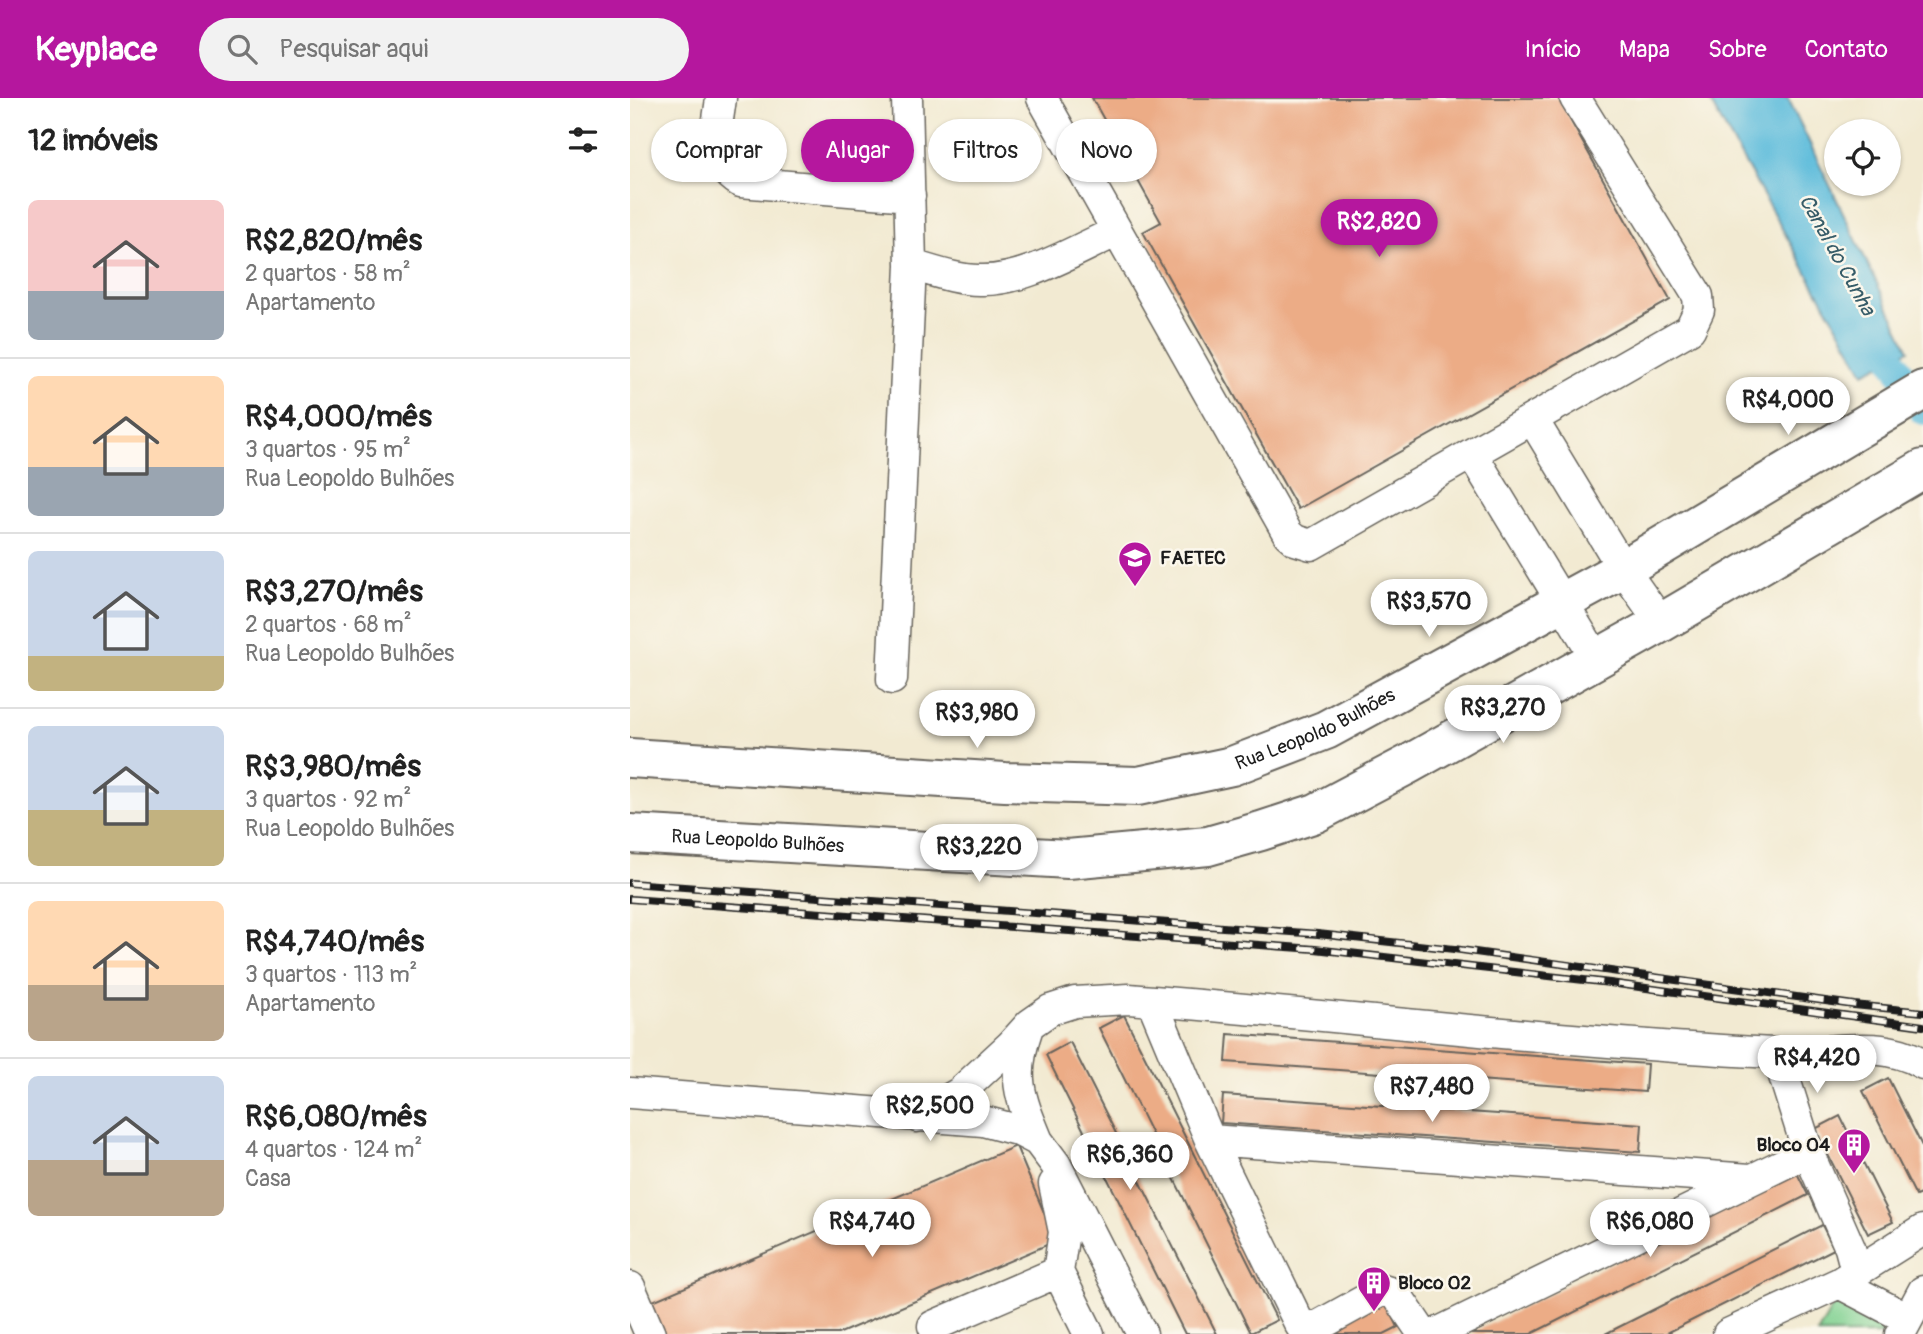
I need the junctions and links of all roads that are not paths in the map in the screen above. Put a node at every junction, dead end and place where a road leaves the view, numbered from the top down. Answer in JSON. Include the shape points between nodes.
{"nodes":[{"id":1,"x":721,"y":98,"type":"edge"},
{"id":2,"x":907,"y":98,"type":"edge"},
{"id":3,"x":1042,"y":98,"type":"edge"},
{"id":4,"x":1576,"y":98,"type":"edge"},
{"id":5,"x":910,"y":196,"type":"junction"},
{"id":6,"x":1116,"y":232,"type":"junction"},
{"id":7,"x":911,"y":265,"type":"junction"},
{"id":8,"x":1923,"y":390,"type":"edge"},
{"id":9,"x":1533,"y":420,"type":"junction"},
{"id":10,"x":1472,"y":454,"type":"junction"},
{"id":11,"x":1923,"y":469,"type":"edge"},
{"id":12,"x":1623,"y":569,"type":"junction"},
{"id":13,"x":1561,"y":601,"type":"junction"},
{"id":14,"x":1661,"y":623,"type":"junction"},
{"id":15,"x":1597,"y":658,"type":"junction"},
{"id":16,"x":892,"y":679,"type":"dead end"},
{"id":17,"x":630,"y":758,"type":"edge"},
{"id":18,"x":630,"y":834,"type":"edge"},
{"id":19,"x":1152,"y":1000,"type":"junction"},
{"id":20,"x":1030,"y":1024,"type":"junction"},
{"id":21,"x":1777,"y":1054,"type":"junction"},
{"id":22,"x":1923,"y":1064,"type":"edge"},
{"id":23,"x":630,"y":1093,"type":"edge"},
{"id":24,"x":917,"y":1117,"type":"junction"},
{"id":25,"x":1210,"y":1140,"type":"junction"},
{"id":26,"x":1043,"y":1147,"type":"junction"},
{"id":27,"x":1808,"y":1153,"type":"junction"},
{"id":28,"x":1751,"y":1179,"type":"junction"},
{"id":29,"x":1923,"y":1230,"type":"edge"},
{"id":30,"x":1058,"y":1272,"type":"junction"},
{"id":31,"x":1847,"y":1277,"type":"junction"},
{"id":32,"x":630,"y":1287,"type":"edge"},
{"id":33,"x":1923,"y":1291,"type":"edge"},
{"id":34,"x":1904,"y":1327,"type":"edge"},
{"id":35,"x":933,"y":1332,"type":"edge"},
{"id":36,"x":650,"y":1334,"type":"edge"},
{"id":37,"x":1089,"y":1334,"type":"edge"},
{"id":38,"x":1142,"y":1334,"type":"edge"},
{"id":39,"x":1423,"y":1334,"type":"edge"},
{"id":40,"x":1435,"y":1334,"type":"edge"},
{"id":41,"x":1728,"y":1334,"type":"edge"}],
"edges":[{"from":1,"to":5,"type":"street","via":[[716,148],[727,173],[740,182]]},
{"from":2,"to":5,"type":"street"},
{"from":3,"to":6,"type":"street"},
{"from":4,"to":9,"type":"street","via":[[1698,296],[1699,310],[1690,329]]},
{"from":5,"to":7,"type":"street"},
{"from":6,"to":7,"type":"street","via":[[1000,279],[964,279]]},
{"from":6,"to":10,"type":"street","via":[[1295,540],[1311,545]]},
{"from":7,"to":16,"type":"street"},
{"from":8,"to":12,"type":"main road","name":"Rua Leopoldo Bulhões"},
{"from":9,"to":10,"type":"street"},
{"from":9,"to":12,"type":"street"},
{"from":10,"to":13,"type":"street"},
{"from":11,"to":14,"type":"main road","name":"Rua Leopoldo Bulhões"},
{"from":12,"to":13,"type":"main road","name":"Rua Leopoldo Bulhões"},
{"from":12,"to":14,"type":"street"},
{"from":13,"to":15,"type":"street"},
{"from":13,"to":17,"type":"main road","name":"Rua Leopoldo Bulhões","via":[[1326,730],[1232,766],[1138,786]]},
{"from":14,"to":15,"type":"main road","name":"Rua Leopoldo Bulhões"},
{"from":15,"to":18,"type":"main road","name":"Rua Leopoldo Bulhões","via":[[1316,813],[1208,846],[1068,859]]},
{"from":19,"to":20,"type":"street","via":[[1075,1002],[1050,1010]]},
{"from":19,"to":21,"type":"street"},
{"from":19,"to":25,"type":"street"},
{"from":20,"to":24,"type":"street","via":[[959,1093]]},
{"from":20,"to":26,"type":"street","via":[[1018,1076],[1020,1098]]},
{"from":21,"to":22,"type":"street","via":[[1895,1051]]},
{"from":21,"to":27,"type":"street"},
{"from":23,"to":24,"type":"street"},
{"from":24,"to":26,"type":"street","via":[[984,1121],[1017,1130]]},
{"from":25,"to":28,"type":"street"},
{"from":25,"to":39,"type":"street","via":[[1300,1325],[1316,1327],[1390,1290]]},
{"from":26,"to":30,"type":"street","via":[[1065,1232]]},
{"from":26,"to":38,"type":"street"},
{"from":27,"to":28,"type":"street"},
{"from":27,"to":31,"type":"street","via":[[1850,1248]]},
{"from":28,"to":40,"type":"street"},
{"from":29,"to":31,"type":"street"},
{"from":30,"to":35,"type":"street"},
{"from":30,"to":37,"type":"street"},
{"from":31,"to":34,"type":"street"},
{"from":31,"to":41,"type":"street"},
{"from":32,"to":36,"type":"street"},
{"from":33,"to":34,"type":"street"}]}
